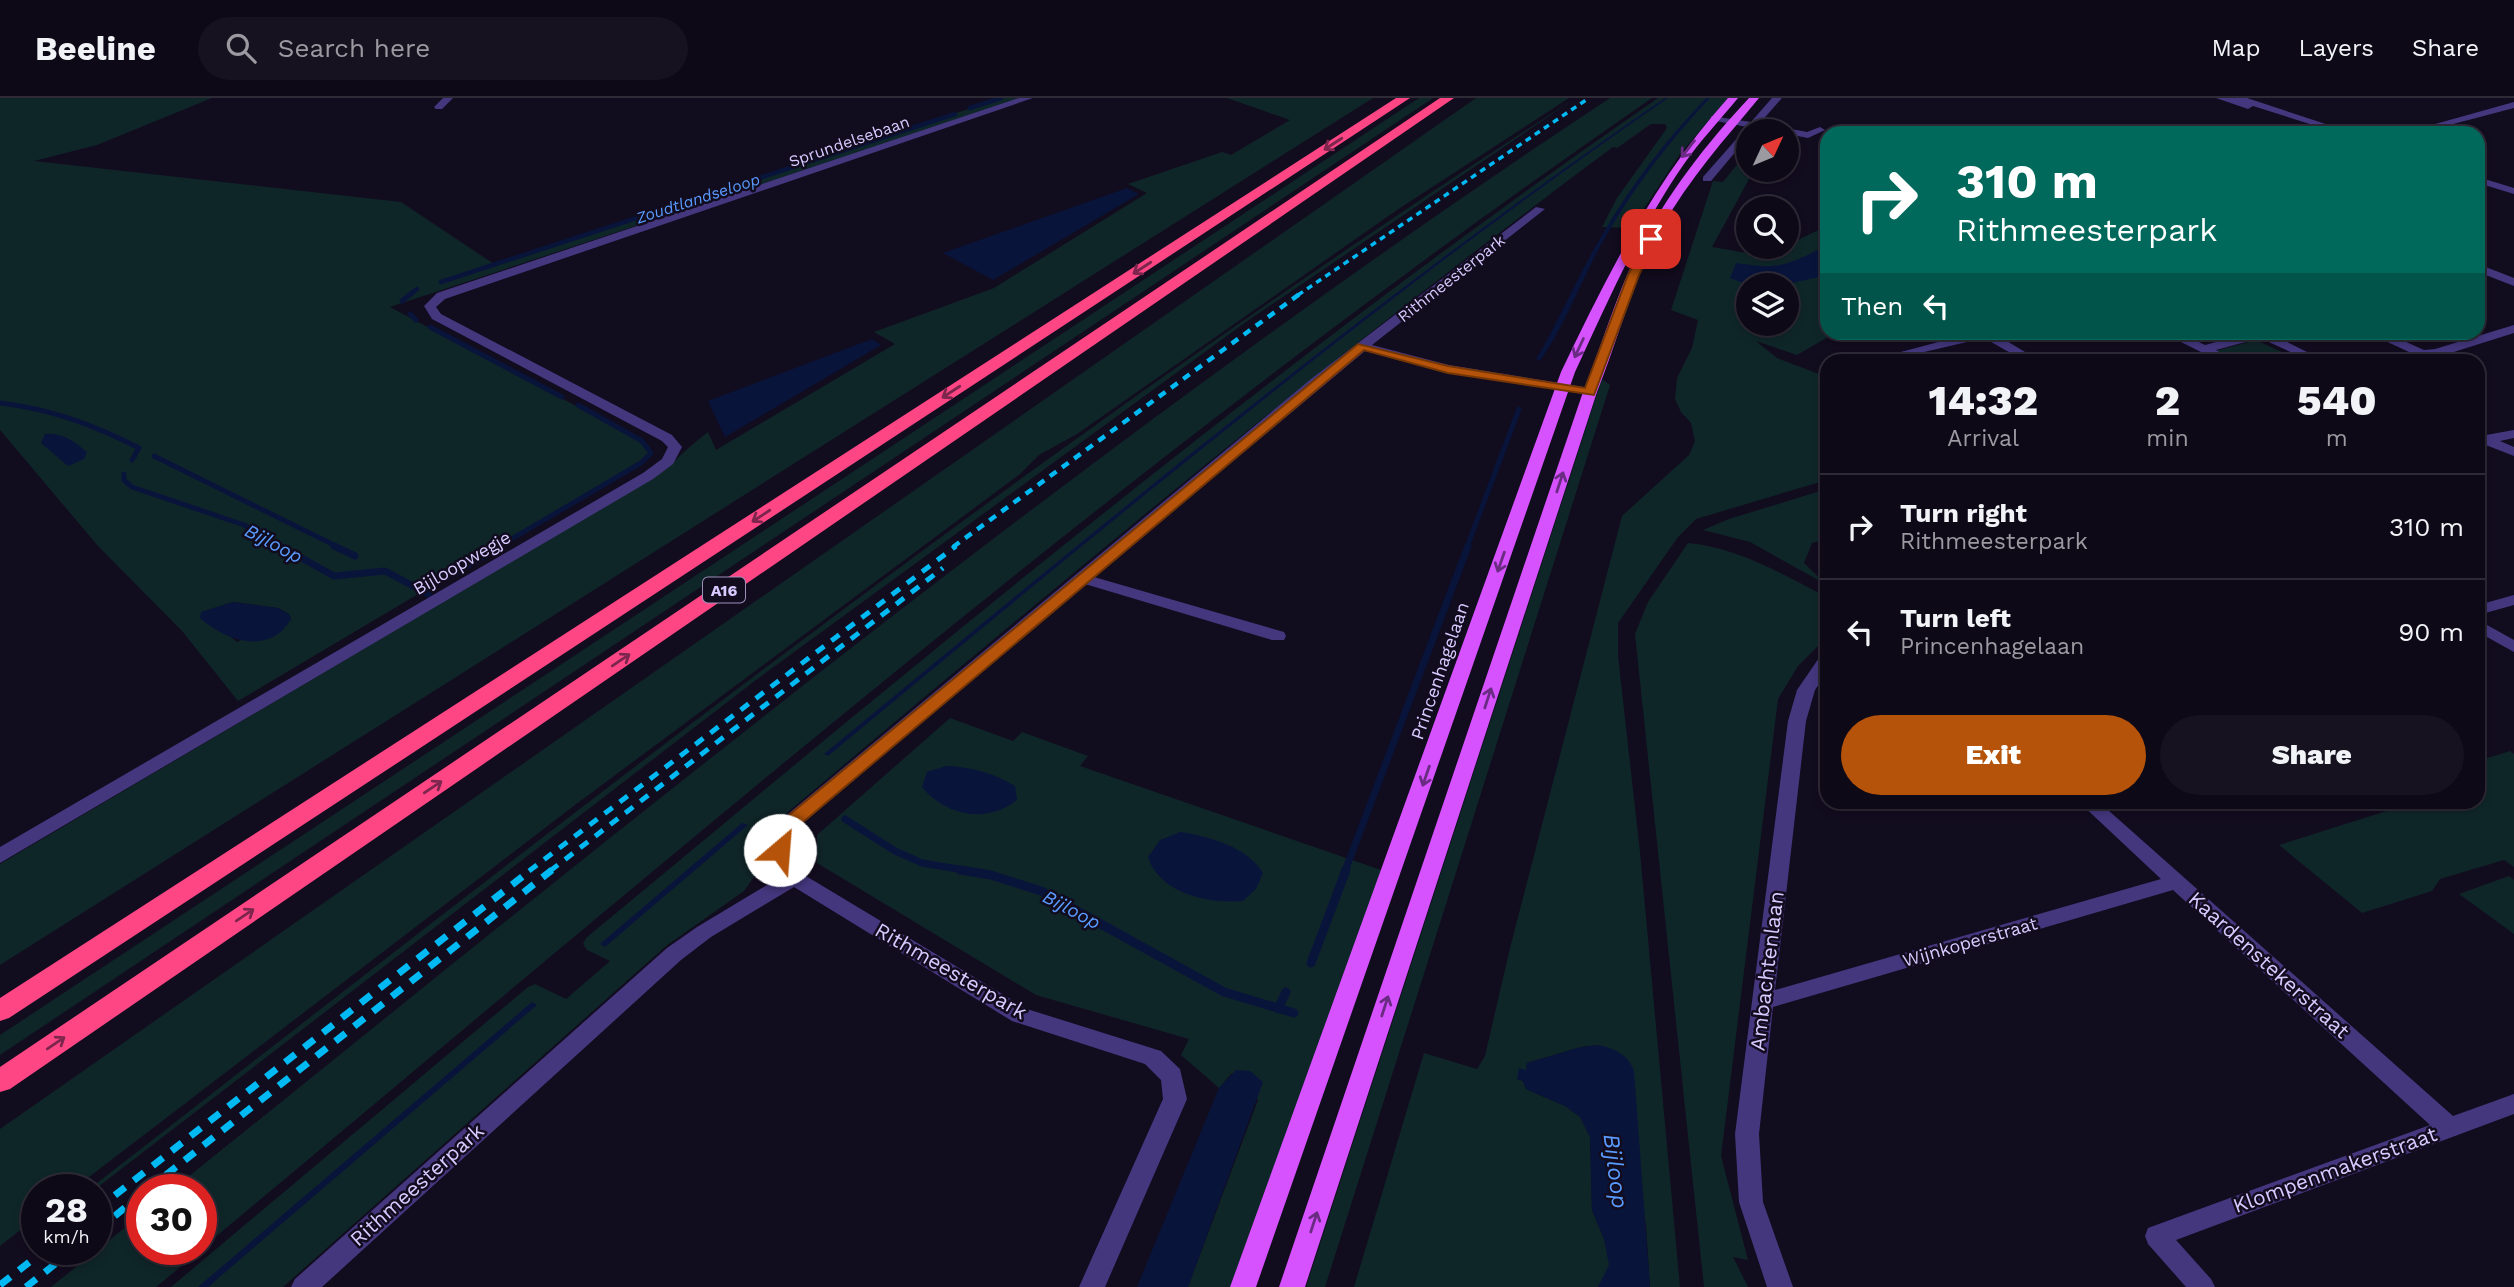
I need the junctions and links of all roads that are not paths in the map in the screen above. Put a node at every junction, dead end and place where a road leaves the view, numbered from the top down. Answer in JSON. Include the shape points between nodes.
{"nodes":[{"id":1,"x":448,"y":98,"type":"edge"},
{"id":2,"x":1028,"y":98,"type":"edge"},
{"id":3,"x":1404,"y":98,"type":"edge"},
{"id":4,"x":1448,"y":98,"type":"edge"},
{"id":5,"x":1733,"y":98,"type":"edge"},
{"id":6,"x":1754,"y":98,"type":"edge"},
{"id":7,"x":1777,"y":98,"type":"edge"},
{"id":8,"x":2222,"y":98,"type":"edge"},
{"id":9,"x":2237,"y":98,"type":"edge"},
{"id":10,"x":2514,"y":105,"type":"edge"},
{"id":11,"x":439,"y":107,"type":"dead end"},
{"id":12,"x":1723,"y":119,"type":"junction"},
{"id":13,"x":1757,"y":119,"type":"edge"},
{"id":14,"x":1736,"y":121,"type":"edge"},
{"id":15,"x":2301,"y":121,"type":"junction"},
{"id":16,"x":2314,"y":126,"type":"edge"},
{"id":17,"x":2321,"y":126,"type":"edge"},
{"id":18,"x":2434,"y":126,"type":"edge"},
{"id":19,"x":1820,"y":130,"type":"dead end"},
{"id":20,"x":1799,"y":133,"type":"edge"},
{"id":21,"x":1736,"y":144,"type":"edge"},
{"id":22,"x":2485,"y":176,"type":"edge"},
{"id":23,"x":1707,"y":180,"type":"dead end"},
{"id":24,"x":2485,"y":182,"type":"edge"},
{"id":25,"x":2514,"y":185,"type":"edge"},
{"id":26,"x":2514,"y":191,"type":"edge"},
{"id":27,"x":1540,"y":209,"type":"dead end"},
{"id":28,"x":2485,"y":273,"type":"edge"},
{"id":29,"x":2514,"y":282,"type":"edge"},
{"id":30,"x":441,"y":296,"type":"joint"},
{"id":31,"x":2514,"y":329,"type":"edge"},
{"id":32,"x":2485,"y":338,"type":"edge"},
{"id":33,"x":1964,"y":340,"type":"edge"},
{"id":34,"x":2000,"y":340,"type":"edge"},
{"id":35,"x":2184,"y":340,"type":"edge"},
{"id":36,"x":2238,"y":340,"type":"edge"},
{"id":37,"x":2278,"y":340,"type":"edge"},
{"id":38,"x":2391,"y":340,"type":"edge"},
{"id":39,"x":2478,"y":340,"type":"edge"},
{"id":40,"x":1362,"y":346,"type":"junction"},
{"id":41,"x":2203,"y":349,"type":"junction"},
{"id":42,"x":1901,"y":354,"type":"edge"},
{"id":43,"x":2023,"y":354,"type":"edge"},
{"id":44,"x":2213,"y":354,"type":"edge"},
{"id":45,"x":2305,"y":354,"type":"edge"},
{"id":46,"x":2423,"y":354,"type":"edge"},
{"id":47,"x":2423,"y":354,"type":"edge"},
{"id":48,"x":1562,"y":388,"type":"junction"},
{"id":49,"x":1590,"y":392,"type":"junction"},
{"id":50,"x":2514,"y":434,"type":"edge"},
{"id":51,"x":2485,"y":439,"type":"edge"},
{"id":52,"x":2485,"y":442,"type":"edge"},
{"id":53,"x":2514,"y":452,"type":"edge"},
{"id":54,"x":1081,"y":578,"type":"junction"},
{"id":55,"x":2514,"y":600,"type":"edge"},
{"id":56,"x":2485,"y":608,"type":"edge"},
{"id":57,"x":2485,"y":629,"type":"edge"},
{"id":58,"x":1278,"y":636,"type":"dead end"},
{"id":59,"x":2514,"y":647,"type":"edge"},
{"id":60,"x":1820,"y":669,"type":"edge"},
{"id":61,"x":2096,"y":809,"type":"edge"},
{"id":62,"x":0,"y":856,"type":"edge"},
{"id":63,"x":794,"y":878,"type":"junction"},
{"id":64,"x":2177,"y":881,"type":"junction"},
{"id":65,"x":1763,"y":1002,"type":"junction"},
{"id":66,"x":0,"y":1011,"type":"edge"},
{"id":67,"x":0,"y":1081,"type":"edge"},
{"id":68,"x":2514,"y":1104,"type":"edge"},
{"id":69,"x":2450,"y":1128,"type":"junction"},
{"id":70,"x":304,"y":1287,"type":"edge"},
{"id":71,"x":1092,"y":1287,"type":"edge"},
{"id":72,"x":1243,"y":1287,"type":"edge"},
{"id":73,"x":1292,"y":1287,"type":"edge"},
{"id":74,"x":1780,"y":1287,"type":"edge"},
{"id":75,"x":2202,"y":1287,"type":"edge"}],
"edges":[{"from":1,"to":11,"type":"street"},
{"from":2,"to":30,"type":"street","name":"Sprundelsebaan"},
{"from":3,"to":66,"type":"highway","number":"A16","one_way":true},
{"from":67,"to":4,"type":"highway","number":"A16","one_way":true},
{"from":5,"to":12,"type":"main road","name":"Princenhagelaan"},
{"from":6,"to":12,"type":"main road","name":"Princenhagelaan"},
{"from":7,"to":13,"type":"street"},
{"from":8,"to":15,"type":"street"},
{"from":9,"to":15,"type":"street"},
{"from":10,"to":18,"type":"street"},
{"from":12,"to":14,"type":"street"},
{"from":12,"to":48,"type":"main road","name":"Princenhagelaan","one_way":true,"via":[[1664,182],[1635,229]]},
{"from":12,"to":49,"type":"main road","name":"Princenhagelaan","via":[[1633,275]]},
{"from":15,"to":16,"type":"street"},
{"from":15,"to":17,"type":"street"},
{"from":19,"to":20,"type":"street"},
{"from":21,"to":23,"type":"street"},
{"from":22,"to":25,"type":"street"},
{"from":24,"to":26,"type":"street"},
{"from":27,"to":40,"type":"street","name":"Rithmeesterpark"},
{"from":28,"to":29,"type":"street"},
{"from":30,"to":62,"type":"street","name":"Bijloopwegje","via":[[430,306],[436,316],[667,438],[675,447],[673,457],[648,477]]},
{"from":31,"to":32,"type":"street"},
{"from":33,"to":42,"type":"street"},
{"from":34,"to":43,"type":"street"},
{"from":35,"to":41,"type":"street"},
{"from":36,"to":41,"type":"street"},
{"from":37,"to":45,"type":"street"},
{"from":38,"to":46,"type":"street"},
{"from":39,"to":47,"type":"street"},
{"from":40,"to":48,"type":"street","via":[[1448,369]]},
{"from":40,"to":54,"type":"street","name":"Rithmeesterpark"},
{"from":41,"to":44,"type":"street"},
{"from":48,"to":49,"type":"street"},
{"from":48,"to":72,"type":"main road","name":"Princenhagelaan","one_way":true},
{"from":73,"to":49,"type":"main road","name":"Princenhagelaan","one_way":true},
{"from":50,"to":51,"type":"street"},
{"from":52,"to":53,"type":"street"},
{"from":54,"to":58,"type":"street"},
{"from":54,"to":63,"type":"street","name":"Rithmeesterpark","via":[[795,819],[784,833],[780,850],[782,864]]},
{"from":55,"to":56,"type":"street"},
{"from":57,"to":59,"type":"street"},
{"from":60,"to":65,"type":"street","name":"Ambachtenlaan","via":[[1806,690],[1797,721]]},
{"from":61,"to":64,"type":"street","name":"Kaardenstekerstraat"},
{"from":63,"to":70,"type":"street","name":"Rithmeesterpark","via":[[674,954]]},
{"from":63,"to":71,"type":"street","name":"Rithmeesterpark","via":[[1020,1015],[1137,1049],[1168,1069],[1175,1099]]},
{"from":64,"to":65,"type":"street","name":"Wijnkoperstraat"},
{"from":64,"to":69,"type":"street","name":"Kaardenstekerstraat"},
{"from":65,"to":74,"type":"street","name":"Ambachtenlaan","via":[[1747,1135],[1747,1179],[1757,1227]]},
{"from":68,"to":69,"type":"street","name":"Klompenmakerstraat"},
{"from":69,"to":75,"type":"street","name":"Klompenmakerstraat","via":[[2157,1236]]}]}
